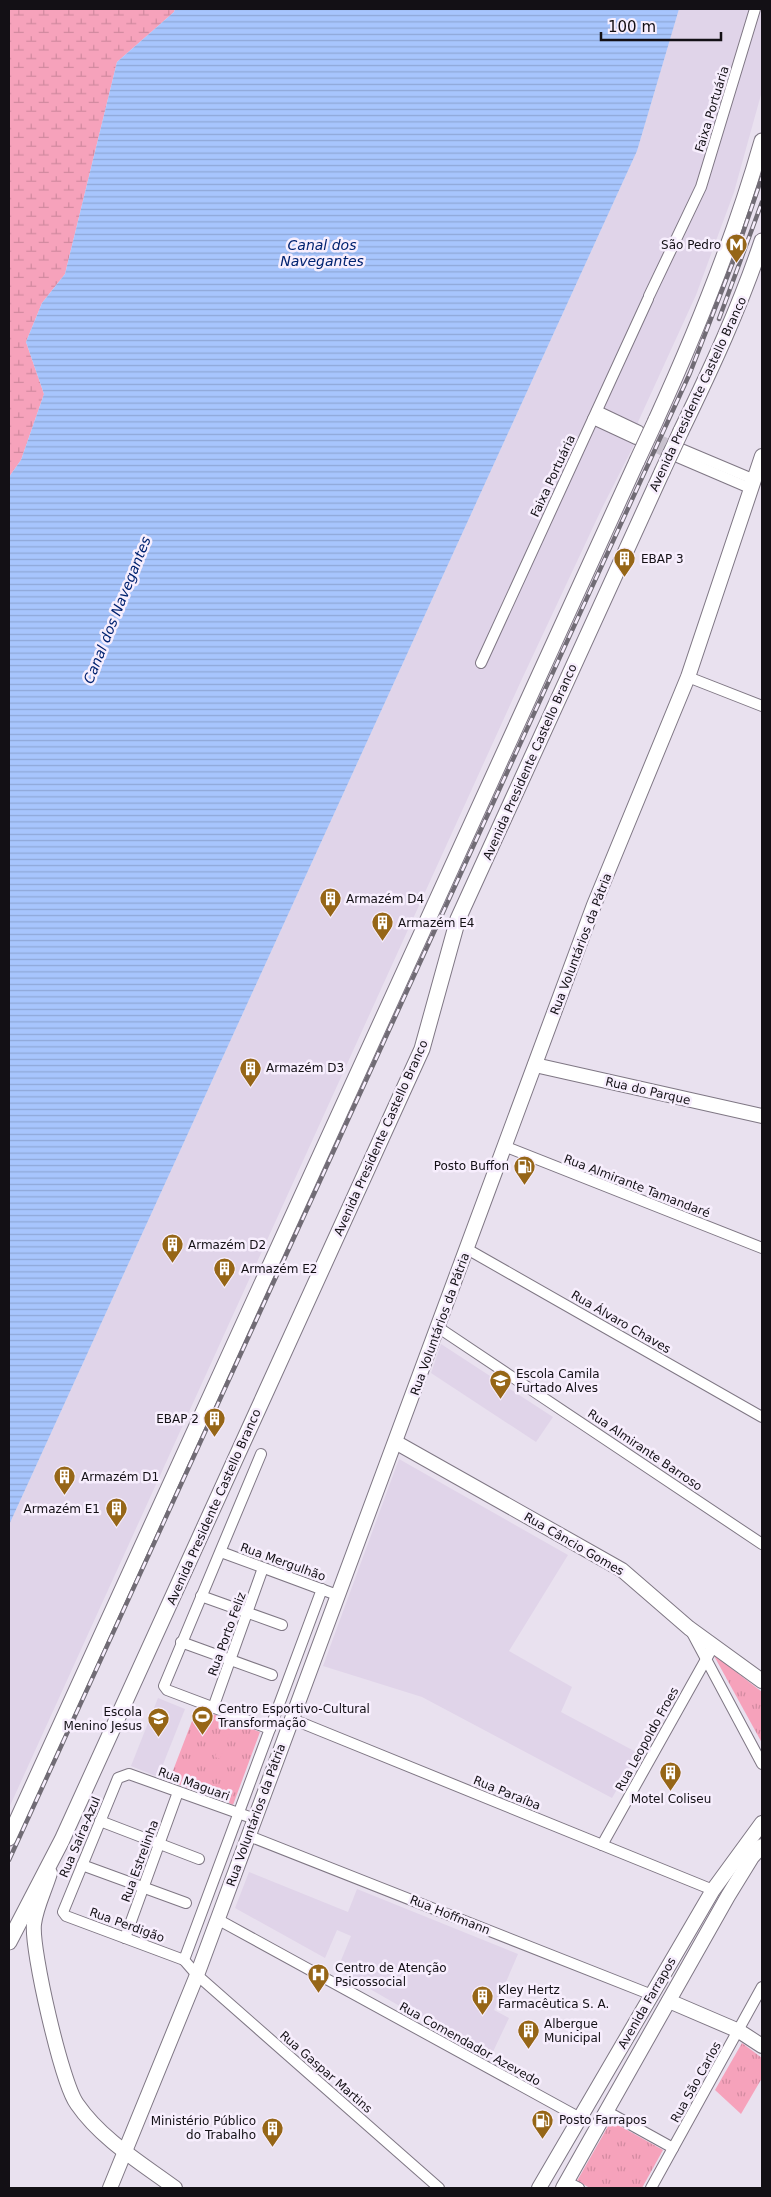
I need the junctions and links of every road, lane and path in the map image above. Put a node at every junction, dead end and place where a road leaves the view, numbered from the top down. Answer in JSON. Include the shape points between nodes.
{"nodes":[{"id":1,"x":755,"y":9,"type":"edge"},
{"id":2,"x":762,"y":141,"type":"edge"},
{"id":3,"x":762,"y":241,"type":"edge"},
{"id":4,"x":595,"y":415,"type":"junction"},
{"id":5,"x":638,"y":435,"type":"tunnel mouth"},
{"id":6,"x":677,"y":452,"type":"tunnel mouth"},
{"id":7,"x":762,"y":456,"type":"edge"},
{"id":8,"x":758,"y":486,"type":"edge"},
{"id":9,"x":481,"y":663,"type":"dead end"},
{"id":10,"x":688,"y":677,"type":"junction"},
{"id":11,"x":762,"y":706,"type":"edge"},
{"id":12,"x":535,"y":1065,"type":"junction"},
{"id":13,"x":762,"y":1116,"type":"edge"},
{"id":14,"x":504,"y":1146,"type":"junction"},
{"id":15,"x":762,"y":1248,"type":"edge"},
{"id":16,"x":467,"y":1249,"type":"junction"},
{"id":17,"x":438,"y":1328,"type":"junction"},
{"id":18,"x":762,"y":1417,"type":"edge"},
{"id":19,"x":397,"y":1443,"type":"junction"},
{"id":20,"x":261,"y":1454,"type":"dead end"},
{"id":21,"x":762,"y":1544,"type":"edge"},
{"id":22,"x":221,"y":1552,"type":"junction"},
{"id":23,"x":264,"y":1568,"type":"junction"},
{"id":24,"x":322,"y":1589,"type":"junction"},
{"id":25,"x":337,"y":1595,"type":"junction"},
{"id":26,"x":201,"y":1596,"type":"junction"},
{"id":27,"x":248,"y":1613,"type":"junction"},
{"id":28,"x":282,"y":1625,"type":"dead end"},
{"id":29,"x":689,"y":1628,"type":"junction"},
{"id":30,"x":181,"y":1642,"type":"junction"},
{"id":31,"x":714,"y":1645,"type":"junction"},
{"id":32,"x":706,"y":1659,"type":"junction"},
{"id":33,"x":231,"y":1660,"type":"junction"},
{"id":34,"x":272,"y":1675,"type":"dead end"},
{"id":35,"x":762,"y":1681,"type":"edge"},
{"id":36,"x":213,"y":1708,"type":"junction"},
{"id":37,"x":292,"y":1719,"type":"junction"},
{"id":38,"x":270,"y":1729,"type":"junction"},
{"id":39,"x":762,"y":1764,"type":"edge"},
{"id":40,"x":123,"y":1775,"type":"joint"},
{"id":41,"x":178,"y":1792,"type":"junction"},
{"id":42,"x":239,"y":1813,"type":"junction"},
{"id":43,"x":255,"y":1819,"type":"junction"},
{"id":44,"x":100,"y":1821,"type":"junction"},
{"id":45,"x":762,"y":1823,"type":"edge"},
{"id":46,"x":249,"y":1836,"type":"junction"},
{"id":47,"x":9,"y":1838,"type":"edge"},
{"id":48,"x":62,"y":1840,"type":"junction"},
{"id":49,"x":159,"y":1845,"type":"junction"},
{"id":50,"x":602,"y":1845,"type":"junction"},
{"id":51,"x":762,"y":1846,"type":"edge"},
{"id":52,"x":199,"y":1859,"type":"dead end"},
{"id":53,"x":82,"y":1865,"type":"junction"},
{"id":54,"x":143,"y":1888,"type":"junction"},
{"id":55,"x":713,"y":1890,"type":"junction"},
{"id":56,"x":186,"y":1903,"type":"dead end"},
{"id":57,"x":63,"y":1912,"type":"joint"},
{"id":58,"x":217,"y":1919,"type":"junction"},
{"id":59,"x":125,"y":1938,"type":"junction"},
{"id":60,"x":9,"y":1942,"type":"edge"},
{"id":61,"x":184,"y":1960,"type":"junction"},
{"id":62,"x":197,"y":1975,"type":"junction"},
{"id":63,"x":762,"y":1988,"type":"edge"},
{"id":64,"x":652,"y":1995,"type":"junction"},
{"id":65,"x":669,"y":2001,"type":"junction"},
{"id":66,"x":739,"y":2031,"type":"junction"},
{"id":67,"x":762,"y":2046,"type":"edge"},
{"id":68,"x":608,"y":2112,"type":"junction"},
{"id":69,"x":580,"y":2118,"type":"junction"},
{"id":70,"x":673,"y":2148,"type":"junction"},
{"id":71,"x":126,"y":2151,"type":"junction"},
{"id":72,"x":570,"y":2186,"type":"edge"},
{"id":73,"x":110,"y":2188,"type":"edge"},
{"id":74,"x":174,"y":2188,"type":"edge"},
{"id":75,"x":439,"y":2188,"type":"edge"},
{"id":76,"x":539,"y":2188,"type":"edge"},
{"id":77,"x":651,"y":2188,"type":"edge"}],
"edges":[{"from":1,"to":4,"type":"street","name":"Faixa Portuária","via":[[701,186]]},
{"from":2,"to":47,"type":"main road","bridge":true,"via":[[723,257],[679,369]]},
{"from":3,"to":48,"type":"main road","name":"Avenida Presidente Castello Branco","bridge":true,"via":[[748,285],[720,351],[458,919],[422,1049]]},
{"from":4,"to":5,"type":"street"},
{"from":4,"to":9,"type":"street","name":"Faixa Portuária"},
{"from":6,"to":8,"type":"street"},
{"from":7,"to":8,"type":"main road","name":"Rua Voluntários da Pátria"},
{"from":8,"to":10,"type":"main road","name":"Rua Voluntários da Pátria"},
{"from":10,"to":11,"type":"street"},
{"from":10,"to":12,"type":"main road","name":"Rua Voluntários da Pátria","via":[[594,905]]},
{"from":12,"to":13,"type":"main road","name":"Rua do Parque"},
{"from":12,"to":14,"type":"main road","name":"Rua Voluntários da Pátria"},
{"from":14,"to":15,"type":"street","name":"Rua Almirante Tamandaré"},
{"from":14,"to":16,"type":"main road","name":"Rua Voluntários da Pátria"},
{"from":16,"to":17,"type":"main road","name":"Rua Voluntários da Pátria"},
{"from":16,"to":18,"type":"street","name":"Rua Álvaro Chaves"},
{"from":17,"to":19,"type":"main road","name":"Rua Voluntários da Pátria"},
{"from":17,"to":21,"type":"street","name":"Rua Almirante Barroso"},
{"from":19,"to":25,"type":"main road","name":"Rua Voluntários da Pátria"},
{"from":19,"to":29,"type":"main road","name":"Rua Câncio Gomes","via":[[622,1570]]},
{"from":20,"to":22,"type":"street"},
{"from":22,"to":23,"type":"street","name":"Rua Mergulhão"},
{"from":22,"to":26,"type":"street"},
{"from":23,"to":24,"type":"street","name":"Rua Mergulhão"},
{"from":23,"to":27,"type":"street","name":"Rua Porto Feliz"},
{"from":24,"to":25,"type":"street","name":"Rua Mergulhão"},
{"from":24,"to":38,"type":"street"},
{"from":25,"to":37,"type":"main road","name":"Rua Voluntários da Pátria"},
{"from":26,"to":27,"type":"street"},
{"from":26,"to":30,"type":"street"},
{"from":27,"to":28,"type":"street"},
{"from":27,"to":33,"type":"street","name":"Rua Porto Feliz"},
{"from":29,"to":31,"type":"main road","name":"Rua Câncio Gomes"},
{"from":29,"to":32,"type":"street"},
{"from":30,"to":33,"type":"street"},
{"from":30,"to":36,"type":"street","via":[[164,1686]]},
{"from":31,"to":32,"type":"street","name":"Rua Leopoldo Froes"},
{"from":31,"to":35,"type":"main road","name":"Rua Câncio Gomes"},
{"from":32,"to":39,"type":"street"},
{"from":32,"to":50,"type":"street","name":"Rua Leopoldo Froes"},
{"from":33,"to":34,"type":"street"},
{"from":33,"to":36,"type":"street","name":"Rua Porto Feliz"},
{"from":36,"to":38,"type":"street"},
{"from":37,"to":43,"type":"main road","name":"Rua Voluntários da Pátria"},
{"from":37,"to":50,"type":"street","name":"Rua Paraíba"},
{"from":38,"to":42,"type":"street"},
{"from":40,"to":41,"type":"street","name":"Rua Maguari","via":[[129,1774]]},
{"from":40,"to":44,"type":"street","name":"Rua Saíra-Azul","via":[[118,1778]]},
{"from":41,"to":42,"type":"street","name":"Rua Maguari"},
{"from":41,"to":49,"type":"street","name":"Rua Estrelinha"},
{"from":42,"to":43,"type":"street","name":"Rua Maguari"},
{"from":42,"to":61,"type":"street"},
{"from":43,"to":46,"type":"main road","name":"Rua Voluntários da Pátria"},
{"from":44,"to":49,"type":"street"},
{"from":44,"to":53,"type":"street","name":"Rua Saíra-Azul"},
{"from":45,"to":55,"type":"main road","name":"Avenida Farrapos"},
{"from":46,"to":58,"type":"main road","name":"Rua Voluntários da Pátria"},
{"from":46,"to":64,"type":"street","name":"Rua Hoffmann"},
{"from":48,"to":60,"type":"main road","name":"Avenida Presidente Castello Branco"},
{"from":48,"to":71,"type":"main road","via":[[37,1912],[34,1942],[62,2071],[76,2103],[99,2131]]},
{"from":49,"to":52,"type":"street"},
{"from":49,"to":54,"type":"street","name":"Rua Estrelinha"},
{"from":50,"to":55,"type":"street","name":"Rua Paraíba"},
{"from":51,"to":65,"type":"main road","name":"Avenida Farrapos","via":[[728,1896]]},
{"from":53,"to":54,"type":"street"},
{"from":53,"to":57,"type":"street","name":"Rua Saíra-Azul"},
{"from":54,"to":56,"type":"street"},
{"from":54,"to":59,"type":"street","name":"Rua Estrelinha"},
{"from":55,"to":64,"type":"main road","name":"Avenida Farrapos"},
{"from":57,"to":59,"type":"street","name":"Rua Perdigão","via":[[66,1916]]},
{"from":58,"to":62,"type":"main road","name":"Rua Voluntários da Pátria"},
{"from":58,"to":69,"type":"street","name":"Rua Comendador Azevedo"},
{"from":59,"to":61,"type":"street","name":"Rua Perdigão"},
{"from":61,"to":62,"type":"street","name":"Rua Gaspar Martins"},
{"from":62,"to":71,"type":"main road","name":"Rua Voluntários da Pátria"},
{"from":62,"to":75,"type":"street","name":"Rua Gaspar Martins"},
{"from":63,"to":66,"type":"street","name":"Rua São Carlos"},
{"from":64,"to":69,"type":"main road","name":"Avenida Farrapos"},
{"from":65,"to":66,"type":"main road"},
{"from":65,"to":68,"type":"main road","name":"Avenida Farrapos"},
{"from":66,"to":67,"type":"main road"},
{"from":66,"to":70,"type":"street","name":"Rua São Carlos"},
{"from":68,"to":70,"type":"street"},
{"from":68,"to":72,"type":"main road","name":"Avenida Farrapos"},
{"from":69,"to":76,"type":"main road","name":"Avenida Farrapos"},
{"from":70,"to":77,"type":"street","name":"Rua São Carlos"},
{"from":71,"to":73,"type":"main road","name":"Rua Voluntários da Pátria"},
{"from":71,"to":74,"type":"main road"}]}
